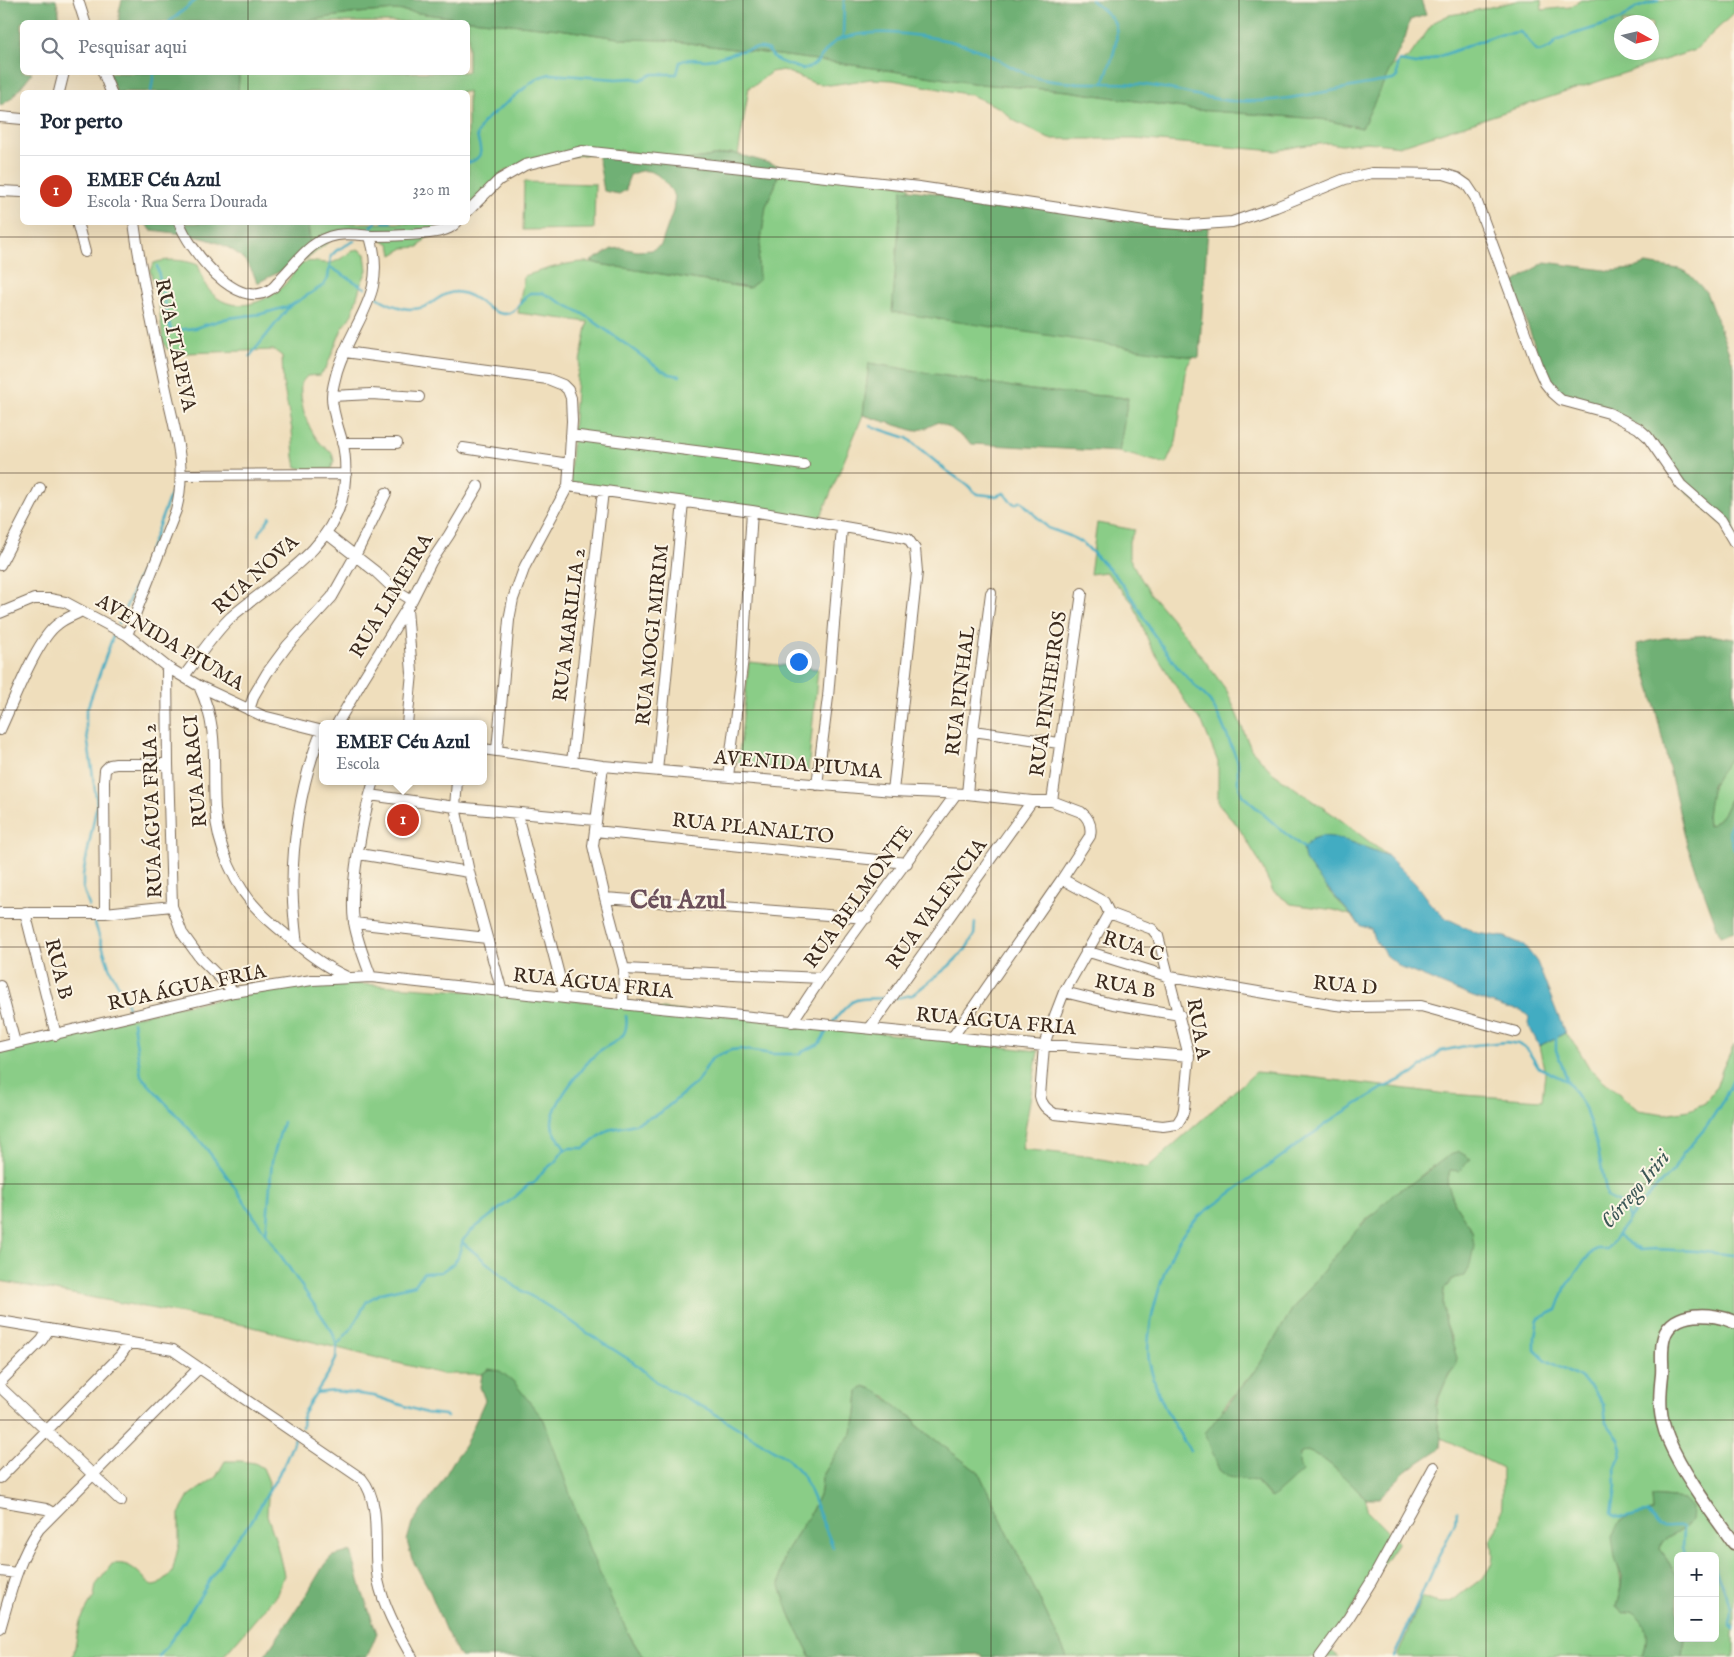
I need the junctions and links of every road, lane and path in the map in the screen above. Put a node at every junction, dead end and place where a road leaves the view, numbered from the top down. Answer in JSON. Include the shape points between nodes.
{"nodes":[{"id":1,"x":78,"y":0,"type":"edge"},
{"id":2,"x":84,"y":20,"type":"edge"},
{"id":3,"x":63,"y":75,"type":"edge"},
{"id":4,"x":104,"y":75,"type":"edge"},
{"id":5,"x":60,"y":90,"type":"edge"},
{"id":6,"x":110,"y":90,"type":"edge"},
{"id":7,"x":5,"y":118,"type":"edge"},
{"id":8,"x":20,"y":119,"type":"edge"},
{"id":9,"x":0,"y":125,"type":"edge"},
{"id":10,"x":0,"y":192,"type":"edge"},
{"id":11,"x":20,"y":192,"type":"edge"},
{"id":12,"x":470,"y":209,"type":"edge"},
{"id":13,"x":78,"y":225,"type":"edge"},
{"id":14,"x":135,"y":225,"type":"edge"},
{"id":15,"x":180,"y":225,"type":"edge"},
{"id":16,"x":453,"y":225,"type":"edge"},
{"id":17,"x":370,"y":236,"type":"junction"},
{"id":18,"x":85,"y":252,"type":"dead end"},
{"id":19,"x":345,"y":352,"type":"junction"},
{"id":20,"x":332,"y":396,"type":"junction"},
{"id":21,"x":419,"y":397,"type":"dead end"},
{"id":22,"x":571,"y":435,"type":"junction"},
{"id":23,"x":397,"y":443,"type":"dead end"},
{"id":24,"x":342,"y":444,"type":"junction"},
{"id":25,"x":463,"y":448,"type":"dead end"},
{"id":26,"x":569,"y":464,"type":"junction"},
{"id":27,"x":804,"y":465,"type":"dead end"},
{"id":28,"x":182,"y":474,"type":"junction"},
{"id":29,"x":346,"y":474,"type":"junction"},
{"id":30,"x":478,"y":486,"type":"dead end"},
{"id":31,"x":568,"y":486,"type":"junction"},
{"id":32,"x":40,"y":488,"type":"dead end"},
{"id":33,"x":603,"y":491,"type":"junction"},
{"id":34,"x":386,"y":493,"type":"dead end"},
{"id":35,"x":683,"y":502,"type":"junction"},
{"id":36,"x":752,"y":511,"type":"junction"},
{"id":37,"x":842,"y":528,"type":"junction"},
{"id":38,"x":326,"y":534,"type":"junction"},
{"id":39,"x":1734,"y":542,"type":"edge"},
{"id":40,"x":355,"y":556,"type":"junction"},
{"id":41,"x":0,"y":565,"type":"edge"},
{"id":42,"x":991,"y":593,"type":"dead end"},
{"id":43,"x":1082,"y":593,"type":"dead end"},
{"id":44,"x":410,"y":604,"type":"junction"},
{"id":45,"x":82,"y":611,"type":"junction"},
{"id":46,"x":0,"y":613,"type":"edge"},
{"id":47,"x":127,"y":635,"type":"junction"},
{"id":48,"x":167,"y":667,"type":"junction"},
{"id":49,"x":184,"y":676,"type":"junction"},
{"id":50,"x":199,"y":686,"type":"junction"},
{"id":51,"x":249,"y":710,"type":"junction"},
{"id":52,"x":339,"y":720,"type":"edge"},
{"id":53,"x":407,"y":720,"type":"edge"},
{"id":54,"x":0,"y":730,"type":"edge"},
{"id":55,"x":319,"y":730,"type":"edge"},
{"id":56,"x":973,"y":731,"type":"junction"},
{"id":57,"x":319,"y":738,"type":"edge"},
{"id":58,"x":1059,"y":743,"type":"junction"},
{"id":59,"x":487,"y":749,"type":"edge"},
{"id":60,"x":497,"y":750,"type":"junction"},
{"id":61,"x":572,"y":762,"type":"junction"},
{"id":62,"x":168,"y":764,"type":"junction"},
{"id":63,"x":603,"y":766,"type":"junction"},
{"id":64,"x":657,"y":771,"type":"junction"},
{"id":65,"x":728,"y":776,"type":"junction"},
{"id":66,"x":373,"y":785,"type":"edge"},
{"id":67,"x":457,"y":785,"type":"edge"},
{"id":68,"x":817,"y":785,"type":"junction"},
{"id":69,"x":893,"y":791,"type":"junction"},
{"id":70,"x":962,"y":794,"type":"junction"},
{"id":71,"x":370,"y":795,"type":"junction"},
{"id":72,"x":1032,"y":801,"type":"junction"},
{"id":73,"x":1052,"y":801,"type":"junction"},
{"id":74,"x":454,"y":807,"type":"junction"},
{"id":75,"x":517,"y":814,"type":"junction"},
{"id":76,"x":595,"y":826,"type":"junction"},
{"id":77,"x":358,"y":854,"type":"junction"},
{"id":78,"x":907,"y":863,"type":"junction"},
{"id":79,"x":469,"y":872,"type":"junction"},
{"id":80,"x":1062,"y":879,"type":"junction"},
{"id":81,"x":605,"y":898,"type":"junction"},
{"id":82,"x":172,"y":906,"type":"junction"},
{"id":83,"x":0,"y":912,"type":"edge"},
{"id":84,"x":25,"y":912,"type":"junction"},
{"id":85,"x":105,"y":913,"type":"junction"},
{"id":86,"x":1109,"y":913,"type":"junction"},
{"id":87,"x":866,"y":918,"type":"junction"},
{"id":88,"x":354,"y":923,"type":"junction"},
{"id":89,"x":487,"y":938,"type":"junction"},
{"id":90,"x":297,"y":944,"type":"junction"},
{"id":91,"x":1086,"y":951,"type":"junction"},
{"id":92,"x":624,"y":969,"type":"junction"},
{"id":93,"x":1170,"y":977,"type":"junction"},
{"id":94,"x":350,"y":978,"type":"junction"},
{"id":95,"x":371,"y":978,"type":"junction"},
{"id":96,"x":821,"y":978,"type":"junction"},
{"id":97,"x":0,"y":986,"type":"edge"},
{"id":98,"x":234,"y":992,"type":"junction"},
{"id":99,"x":502,"y":992,"type":"junction"},
{"id":100,"x":1064,"y":992,"type":"junction"},
{"id":101,"x":565,"y":998,"type":"junction"},
{"id":102,"x":623,"y":1004,"type":"junction"},
{"id":103,"x":1180,"y":1015,"type":"junction"},
{"id":104,"x":792,"y":1022,"type":"junction"},
{"id":105,"x":870,"y":1028,"type":"junction"},
{"id":106,"x":1516,"y":1032,"type":"dead end"},
{"id":107,"x":56,"y":1035,"type":"junction"},
{"id":108,"x":952,"y":1038,"type":"junction"},
{"id":109,"x":15,"y":1043,"type":"junction"},
{"id":110,"x":1044,"y":1046,"type":"junction"},
{"id":111,"x":0,"y":1047,"type":"edge"},
{"id":112,"x":1189,"y":1056,"type":"junction"},
{"id":113,"x":0,"y":1321,"type":"edge"},
{"id":114,"x":1734,"y":1322,"type":"edge"},
{"id":115,"x":49,"y":1329,"type":"junction"},
{"id":116,"x":129,"y":1343,"type":"junction"},
{"id":117,"x":199,"y":1368,"type":"junction"},
{"id":118,"x":0,"y":1382,"type":"edge"},
{"id":119,"x":0,"y":1387,"type":"edge"},
{"id":120,"x":46,"y":1431,"type":"junction"},
{"id":121,"x":1434,"y":1467,"type":"dead end"},
{"id":122,"x":93,"y":1474,"type":"junction"},
{"id":123,"x":0,"y":1478,"type":"edge"},
{"id":124,"x":0,"y":1501,"type":"edge"},
{"id":125,"x":121,"y":1501,"type":"dead end"},
{"id":126,"x":53,"y":1513,"type":"junction"},
{"id":127,"x":1734,"y":1543,"type":"edge"},
{"id":128,"x":0,"y":1570,"type":"edge"},
{"id":129,"x":17,"y":1573,"type":"junction"},
{"id":130,"x":0,"y":1629,"type":"edge"},
{"id":131,"x":408,"y":1655,"type":"edge"},
{"id":132,"x":1320,"y":1657,"type":"edge"}],
"edges":[{"from":1,"to":2,"type":"street"},
{"from":3,"to":5,"type":"street"},
{"from":4,"to":6,"type":"street"},
{"from":7,"to":8,"type":"street"},
{"from":7,"to":9,"type":"street"},
{"from":10,"to":11,"type":"street"},
{"from":12,"to":39,"type":"street","via":[[499,180],[525,165],[582,151],[918,187],[1190,225],[1232,222],[1344,179],[1372,173],[1444,174],[1467,185],[1475,197],[1545,383],[1561,400],[1610,413],[1638,428],[1681,485],[1721,520]]},
{"from":13,"to":18,"type":"street"},
{"from":14,"to":28,"type":"street","name":"RUA ITAPEVA"},
{"from":15,"to":17,"type":"street","via":[[193,250],[218,278],[231,287],[260,294],[271,290],[301,255],[327,237]]},
{"from":16,"to":17,"type":"street","via":[[440,232]]},
{"from":17,"to":19,"type":"street","name":"RUA NOVA","via":[[376,274],[367,306]]},
{"from":19,"to":20,"type":"street","name":"RUA NOVA"},
{"from":19,"to":22,"type":"street","via":[[557,381],[568,390],[571,398]]},
{"from":20,"to":21,"type":"street"},
{"from":20,"to":24,"type":"street","name":"RUA NOVA"},
{"from":22,"to":26,"type":"street"},
{"from":22,"to":27,"type":"street"},
{"from":23,"to":24,"type":"street"},
{"from":24,"to":29,"type":"street","name":"RUA NOVA"},
{"from":25,"to":26,"type":"street"},
{"from":26,"to":31,"type":"street"},
{"from":28,"to":29,"type":"street"},
{"from":28,"to":47,"type":"street","name":"RUA ITAPEVA","via":[[176,510]]},
{"from":29,"to":38,"type":"street","name":"RUA NOVA","via":[[340,507]]},
{"from":30,"to":44,"type":"street","name":"RUA LIMEIRA","via":[[431,562]]},
{"from":31,"to":33,"type":"street"},
{"from":31,"to":60,"type":"street","via":[[525,566],[513,599]]},
{"from":32,"to":41,"type":"street"},
{"from":33,"to":35,"type":"street"},
{"from":33,"to":61,"type":"street","name":"RUA MARILIA 2"},
{"from":34,"to":40,"type":"street"},
{"from":35,"to":36,"type":"street"},
{"from":35,"to":64,"type":"street","name":"RUA MOGI MIRIM"},
{"from":36,"to":37,"type":"street"},
{"from":36,"to":65,"type":"street","via":[[743,658]]},
{"from":37,"to":68,"type":"street"},
{"from":37,"to":69,"type":"street","via":[[908,539],[915,549],[917,572]]},
{"from":38,"to":40,"type":"street"},
{"from":38,"to":49,"type":"street","name":"RUA NOVA","via":[[286,575],[231,618]]},
{"from":40,"to":44,"type":"street"},
{"from":40,"to":51,"type":"street","via":[[332,597],[267,673],[254,694]]},
{"from":42,"to":56,"type":"street","name":"RUA PINHAL"},
{"from":43,"to":58,"type":"street","name":"RUA PINHEIROS"},
{"from":44,"to":52,"type":"street","name":"RUA LIMEIRA"},
{"from":44,"to":53,"type":"street","via":[[412,673]]},
{"from":45,"to":46,"type":"street","name":"AVENIDA PIUMA","via":[[65,602],[34,599]]},
{"from":45,"to":47,"type":"street","name":"AVENIDA PIUMA"},
{"from":45,"to":54,"type":"street","via":[[57,624],[48,634]]},
{"from":47,"to":48,"type":"street","name":"AVENIDA PIUMA"},
{"from":48,"to":49,"type":"street","name":"AVENIDA PIUMA"},
{"from":48,"to":62,"type":"street","name":"RUA ÁGUA FRIA 2"},
{"from":49,"to":50,"type":"street","name":"AVENIDA PIUMA"},
{"from":50,"to":51,"type":"street","name":"AVENIDA PIUMA"},
{"from":50,"to":90,"type":"street","name":"RUA ARACI","via":[[212,724],[216,826],[221,846],[243,890],[261,913]]},
{"from":51,"to":55,"type":"street","name":"AVENIDA PIUMA"},
{"from":56,"to":58,"type":"street"},
{"from":56,"to":70,"type":"street","name":"RUA PINHAL"},
{"from":57,"to":90,"type":"street","via":[[305,783],[294,844],[293,901]]},
{"from":58,"to":73,"type":"street","name":"RUA PINHEIROS"},
{"from":59,"to":60,"type":"street","name":"AVENIDA PIUMA"},
{"from":60,"to":61,"type":"street","name":"AVENIDA PIUMA"},
{"from":61,"to":63,"type":"street","name":"AVENIDA PIUMA"},
{"from":62,"to":82,"type":"street","name":"RUA ÁGUA FRIA 2"},
{"from":62,"to":85,"type":"street","via":[[110,765],[105,770]]},
{"from":63,"to":64,"type":"street","name":"AVENIDA PIUMA"},
{"from":63,"to":76,"type":"street"},
{"from":64,"to":65,"type":"street","name":"AVENIDA PIUMA"},
{"from":65,"to":68,"type":"street","name":"AVENIDA PIUMA"},
{"from":66,"to":71,"type":"street"},
{"from":67,"to":74,"type":"street"},
{"from":68,"to":69,"type":"street","name":"AVENIDA PIUMA"},
{"from":69,"to":70,"type":"street","name":"AVENIDA PIUMA"},
{"from":70,"to":72,"type":"street","name":"AVENIDA PIUMA"},
{"from":70,"to":78,"type":"street","name":"RUA BELMONTE"},
{"from":71,"to":74,"type":"street","name":"RUA PLANALTO"},
{"from":71,"to":77,"type":"street"},
{"from":72,"to":73,"type":"street","name":"AVENIDA PIUMA"},
{"from":72,"to":105,"type":"street","name":"RUA VALENCIA"},
{"from":73,"to":80,"type":"street","name":"AVENIDA PIUMA","via":[[1085,815],[1090,826],[1090,836]]},
{"from":74,"to":75,"type":"street","name":"RUA PLANALTO"},
{"from":74,"to":79,"type":"street"},
{"from":75,"to":76,"type":"street","name":"RUA PLANALTO"},
{"from":75,"to":101,"type":"street"},
{"from":76,"to":78,"type":"street","name":"RUA PLANALTO"},
{"from":76,"to":81,"type":"street","via":[[593,846]]},
{"from":77,"to":79,"type":"street"},
{"from":77,"to":88,"type":"street","via":[[352,902]]},
{"from":78,"to":87,"type":"street","name":"RUA BELMONTE"},
{"from":79,"to":89,"type":"street"},
{"from":80,"to":86,"type":"street","via":[[1104,902]]},
{"from":80,"to":108,"type":"street"},
{"from":81,"to":87,"type":"street"},
{"from":81,"to":92,"type":"street"},
{"from":82,"to":85,"type":"street"},
{"from":82,"to":98,"type":"street","name":"RUA ÁGUA FRIA 2","via":[[182,933],[200,958]]},
{"from":83,"to":84,"type":"street"},
{"from":84,"to":85,"type":"street"},
{"from":84,"to":107,"type":"street","name":"RUA B"},
{"from":86,"to":91,"type":"street"},
{"from":86,"to":93,"type":"street","name":"RUA A","via":[[1152,929],[1158,936]]},
{"from":87,"to":96,"type":"street","name":"RUA BELMONTE"},
{"from":88,"to":89,"type":"street"},
{"from":88,"to":95,"type":"street"},
{"from":89,"to":99,"type":"street"},
{"from":90,"to":94,"type":"street","name":"RUA ARACI","via":[[320,962]]},
{"from":91,"to":93,"type":"street","name":"RUA C"},
{"from":91,"to":100,"type":"street"},
{"from":92,"to":96,"type":"street"},
{"from":92,"to":102,"type":"street"},
{"from":93,"to":103,"type":"street","name":"RUA A"},
{"from":93,"to":106,"type":"street","name":"RUA D","via":[[1336,1005],[1420,1006]]},
{"from":94,"to":95,"type":"street","name":"RUA ÁGUA FRIA"},
{"from":94,"to":98,"type":"street","name":"RUA ÁGUA FRIA","via":[[312,980]]},
{"from":95,"to":99,"type":"street","name":"RUA ÁGUA FRIA"},
{"from":96,"to":104,"type":"street","name":"RUA BELMONTE"},
{"from":97,"to":109,"type":"street"},
{"from":98,"to":107,"type":"street","name":"RUA ÁGUA FRIA"},
{"from":99,"to":101,"type":"street","name":"RUA ÁGUA FRIA"},
{"from":100,"to":103,"type":"street","name":"RUA B"},
{"from":100,"to":110,"type":"street"},
{"from":101,"to":102,"type":"street","name":"RUA ÁGUA FRIA"},
{"from":102,"to":104,"type":"street","name":"RUA ÁGUA FRIA"},
{"from":103,"to":112,"type":"street","name":"RUA A"},
{"from":104,"to":105,"type":"street","name":"RUA ÁGUA FRIA"},
{"from":105,"to":108,"type":"street","name":"RUA ÁGUA FRIA"},
{"from":107,"to":109,"type":"street","name":"RUA ÁGUA FRIA"},
{"from":108,"to":110,"type":"street","name":"RUA ÁGUA FRIA"},
{"from":109,"to":111,"type":"street","name":"RUA ÁGUA FRIA"},
{"from":110,"to":112,"type":"street","name":"RUA ÁGUA FRIA"},
{"from":110,"to":112,"type":"street","name":"RUA A","via":[[1040,1096],[1047,1110],[1055,1114],[1163,1126],[1177,1124],[1182,1116]]},
{"from":113,"to":115,"type":"street"},
{"from":114,"to":127,"type":"street","via":[[1696,1315],[1677,1320],[1670,1326],[1662,1346],[1659,1400],[1668,1438],[1678,1459]]},
{"from":115,"to":116,"type":"street"},
{"from":115,"to":118,"type":"street"},
{"from":116,"to":117,"type":"street","via":[[173,1350]]},
{"from":116,"to":120,"type":"street"},
{"from":117,"to":122,"type":"street"},
{"from":117,"to":131,"type":"street","via":[[366,1483],[374,1505],[380,1589]]},
{"from":119,"to":120,"type":"street"},
{"from":120,"to":122,"type":"street"},
{"from":120,"to":123,"type":"street"},
{"from":121,"to":132,"type":"street","via":[[1371,1582]]},
{"from":122,"to":125,"type":"street"},
{"from":122,"to":126,"type":"street"},
{"from":124,"to":126,"type":"street"},
{"from":126,"to":129,"type":"street","via":[[33,1538]]},
{"from":128,"to":129,"type":"street"},
{"from":129,"to":130,"type":"street"}]}
